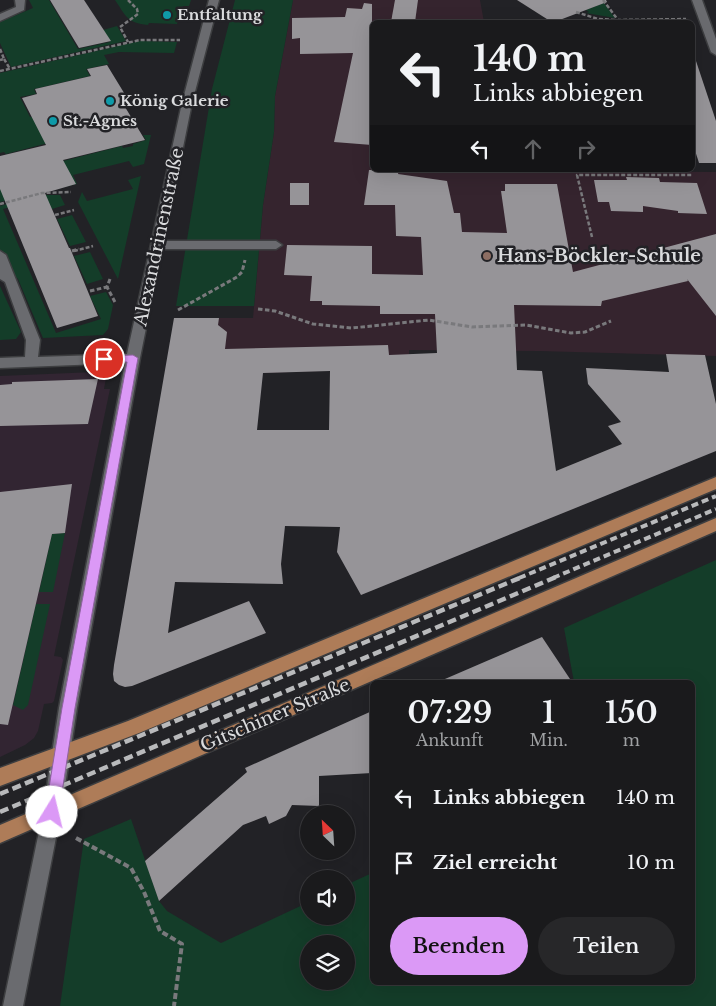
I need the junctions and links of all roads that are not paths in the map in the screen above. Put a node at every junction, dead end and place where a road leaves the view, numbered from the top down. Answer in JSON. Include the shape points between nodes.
{"nodes":[{"id":1,"x":20,"y":0,"type":"edge"},
{"id":2,"x":214,"y":0,"type":"edge"},
{"id":3,"x":698,"y":0,"type":"edge"},
{"id":4,"x":0,"y":18,"type":"edge"},
{"id":5,"x":716,"y":52,"type":"edge"},
{"id":6,"x":276,"y":245,"type":"dead end"},
{"id":7,"x":158,"y":246,"type":"junction"},
{"id":8,"x":0,"y":255,"type":"edge"},
{"id":9,"x":5,"y":277,"type":"edge"},
{"id":10,"x":133,"y":358,"type":"junction"},
{"id":11,"x":31,"y":362,"type":"junction"},
{"id":12,"x":0,"y":364,"type":"edge"},
{"id":13,"x":716,"y":484,"type":"edge"},
{"id":14,"x":716,"y":524,"type":"edge"},
{"id":15,"x":61,"y":753,"type":"junction"},
{"id":16,"x":0,"y":777,"type":"edge"},
{"id":17,"x":52,"y":812,"type":"junction"},
{"id":18,"x":0,"y":834,"type":"edge"},
{"id":19,"x":13,"y":1006,"type":"edge"}],
"edges":[{"from":1,"to":4,"type":"street","via":[[21,8]]},
{"from":2,"to":7,"type":"street","name":"Alexandrinenstraße","via":[[187,103]]},
{"from":3,"to":5,"type":"street"},
{"from":6,"to":7,"type":"street"},
{"from":7,"to":10,"type":"street","name":"Alexandrinenstraße"},
{"from":8,"to":9,"type":"street"},
{"from":9,"to":11,"type":"street","via":[[33,340]]},
{"from":10,"to":11,"type":"street"},
{"from":10,"to":15,"type":"street","name":"Alexandrinenstraße"},
{"from":11,"to":12,"type":"street"},
{"from":13,"to":15,"type":"main road","via":[[133,727]]},
{"from":14,"to":17,"type":"main road","name":"Gitschiner Straße"},
{"from":15,"to":16,"type":"main road"},
{"from":15,"to":17,"type":"street","name":"Alexandrinenstraße"},
{"from":17,"to":18,"type":"main road","name":"Gitschiner Straße"},
{"from":17,"to":19,"type":"street","name":"Alexandrinenstraße"}]}
